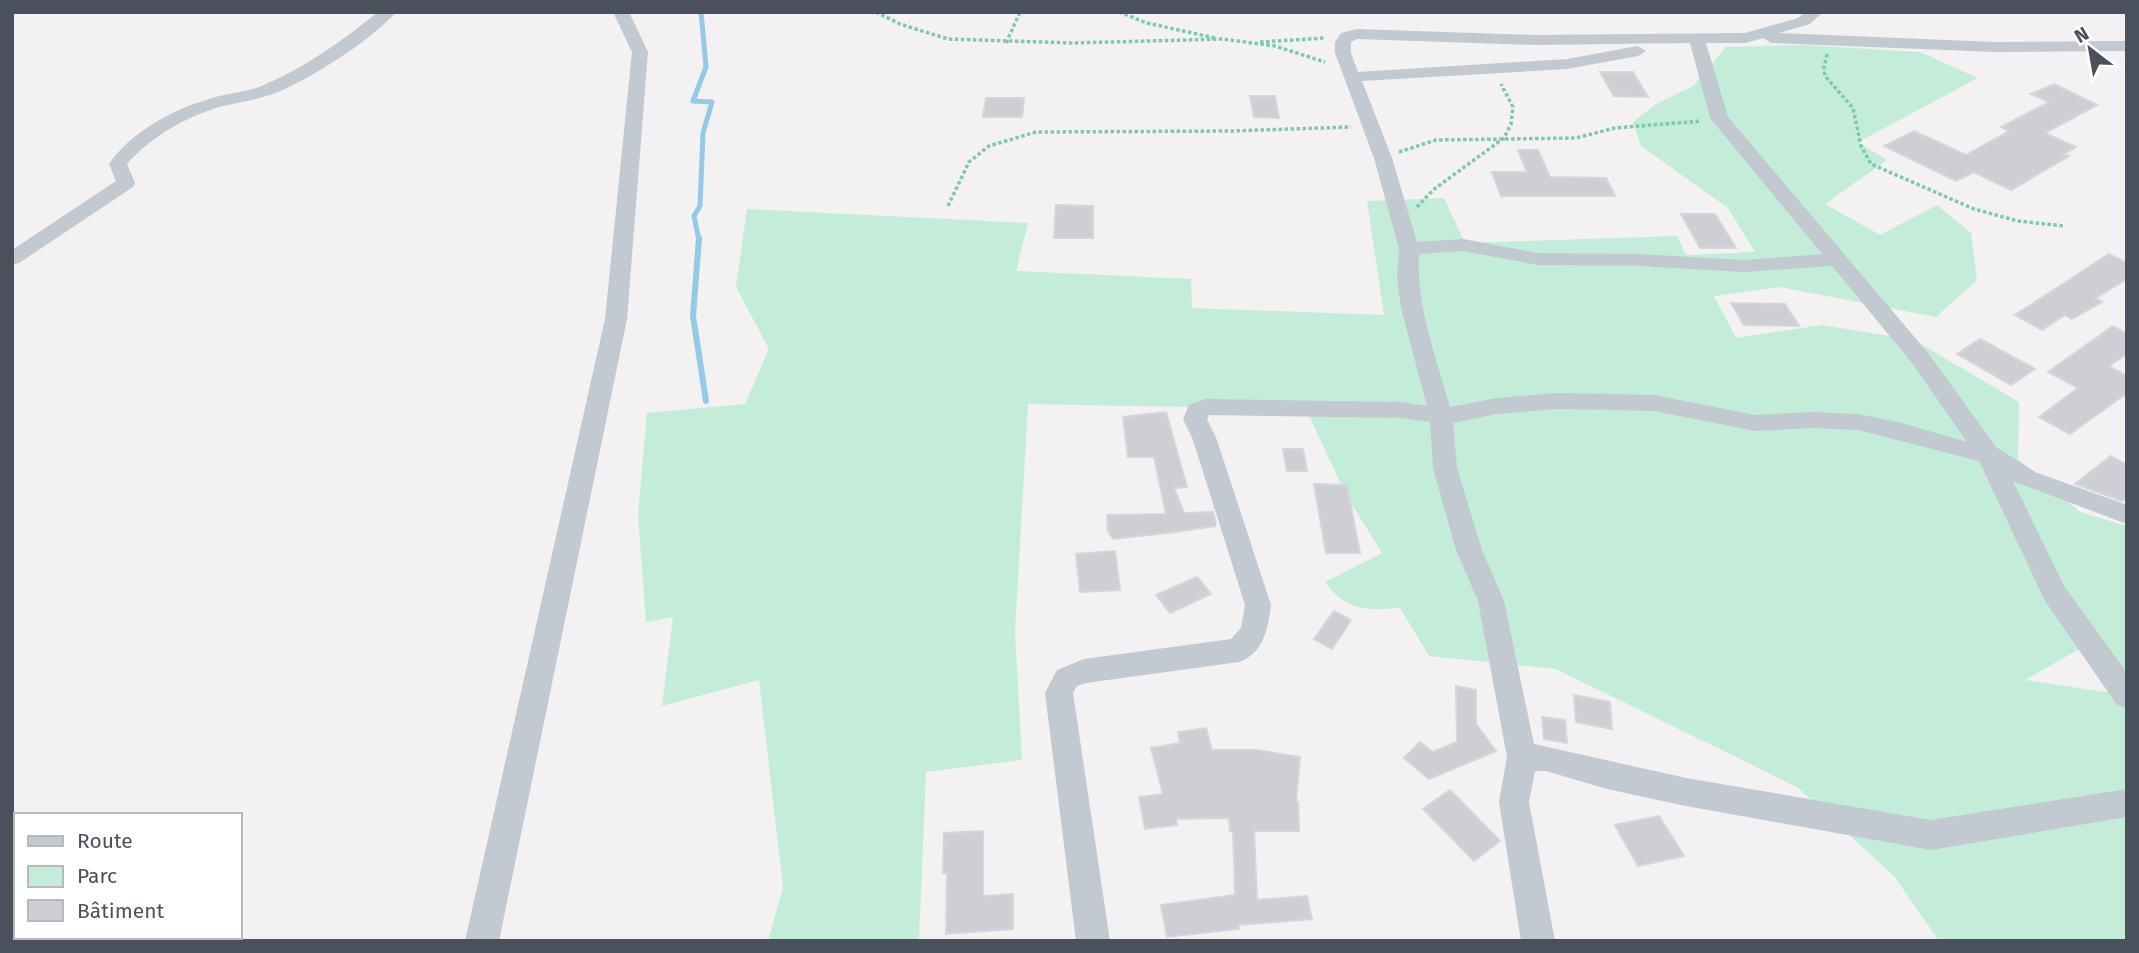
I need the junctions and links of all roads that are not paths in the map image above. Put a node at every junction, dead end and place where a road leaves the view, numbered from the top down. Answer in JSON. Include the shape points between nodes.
{"nodes":[{"id":1,"x":388,"y":12,"type":"edge"},
{"id":2,"x":621,"y":12,"type":"edge"},
{"id":3,"x":1815,"y":12,"type":"edge"},
{"id":4,"x":1746,"y":38,"type":"junction"},
{"id":5,"x":1697,"y":39,"type":"junction"},
{"id":6,"x":2127,"y":46,"type":"edge"},
{"id":7,"x":1352,"y":77,"type":"junction"},
{"id":8,"x":1409,"y":250,"type":"junction"},
{"id":9,"x":12,"y":259,"type":"edge"},
{"id":10,"x":1837,"y":259,"type":"junction"},
{"id":11,"x":1441,"y":416,"type":"junction"},
{"id":12,"x":1987,"y":453,"type":"junction"},
{"id":13,"x":2127,"y":515,"type":"edge"},
{"id":14,"x":2127,"y":696,"type":"edge"},
{"id":15,"x":1522,"y":757,"type":"junction"},
{"id":16,"x":2127,"y":803,"type":"edge"},
{"id":17,"x":482,"y":941,"type":"edge"},
{"id":18,"x":1093,"y":941,"type":"edge"},
{"id":19,"x":1538,"y":941,"type":"edge"}],
"edges":[{"from":1,"to":9,"type":"street","via":[[334,53],[269,90],[214,103],[128,149],[118,163],[126,183]]},
{"from":2,"to":17,"type":"street","via":[[640,52],[616,319]]},
{"from":3,"to":4,"type":"street","via":[[1804,21]]},
{"from":4,"to":5,"type":"street"},
{"from":4,"to":6,"type":"street","via":[[1995,47]]},
{"from":5,"to":7,"type":"street","via":[[1567,64]]},
{"from":5,"to":7,"type":"street","via":[[1347,36],[1343,53]]},
{"from":5,"to":10,"type":"street","via":[[1719,118]]},
{"from":7,"to":8,"type":"street","via":[[1383,158]]},
{"from":8,"to":10,"type":"street","via":[[1463,246],[1538,259],[1744,267]]},
{"from":8,"to":11,"type":"street","via":[[1412,308]]},
{"from":10,"to":12,"type":"street","via":[[1920,358]]},
{"from":11,"to":12,"type":"street","via":[[1557,401],[1654,403],[1755,423],[1858,422]]},
{"from":11,"to":15,"type":"street","via":[[1445,468],[1469,550],[1491,601]]},
{"from":11,"to":18,"type":"street","via":[[1401,410],[1206,407],[1197,411],[1195,419],[1258,606],[1254,632],[1239,650],[1084,671],[1068,678],[1059,693]]},
{"from":12,"to":13,"type":"street","via":[[2026,478]]},
{"from":12,"to":14,"type":"street","via":[[2054,593]]},
{"from":15,"to":16,"type":"street","via":[[1546,758],[1686,792],[1931,835]]},
{"from":15,"to":19,"type":"street","via":[[1514,802]]}]}
